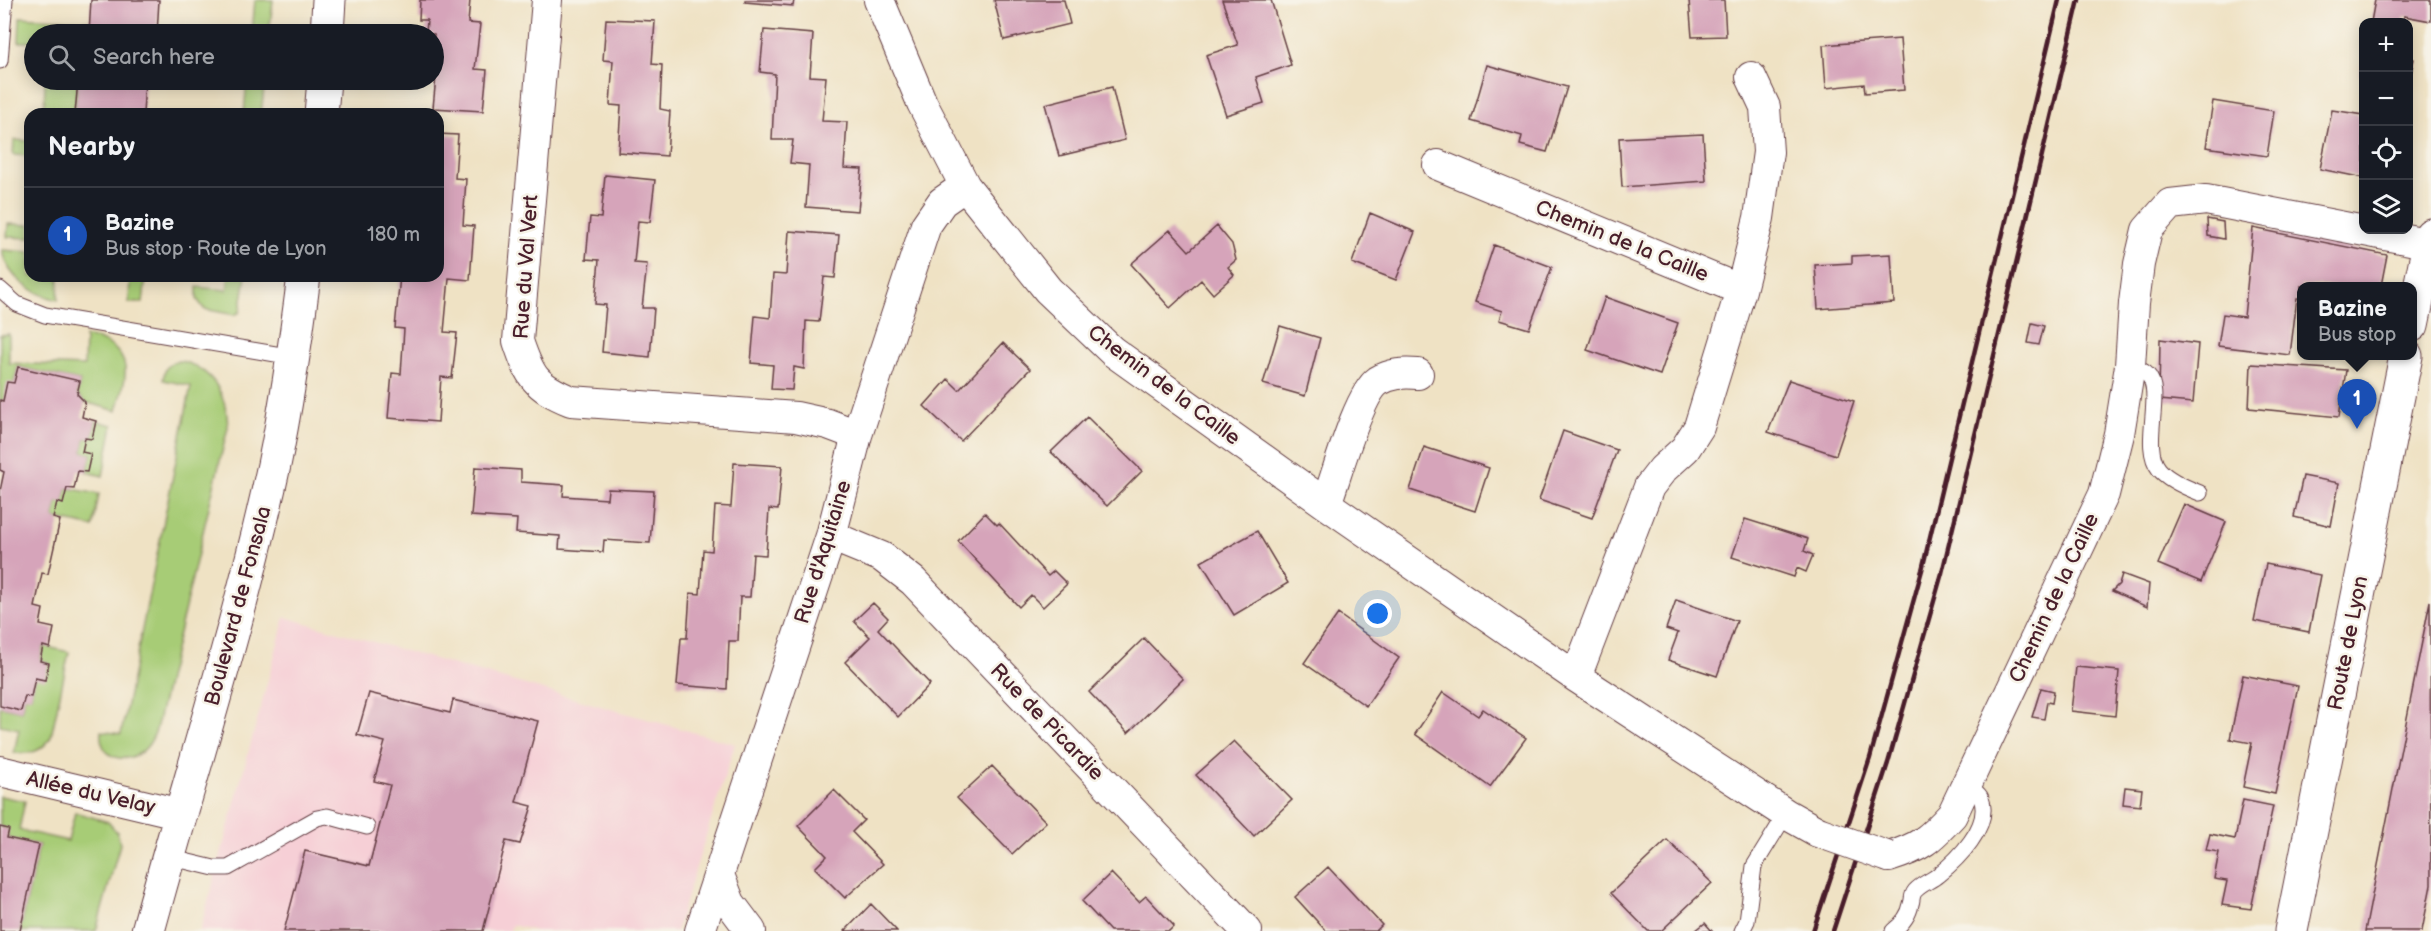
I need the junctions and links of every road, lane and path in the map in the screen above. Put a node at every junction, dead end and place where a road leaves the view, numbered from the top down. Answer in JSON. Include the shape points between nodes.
{"nodes":[{"id":1,"x":5,"y":0,"type":"edge"},
{"id":2,"x":329,"y":0,"type":"edge"},
{"id":3,"x":547,"y":0,"type":"edge"},
{"id":4,"x":879,"y":0,"type":"edge"},
{"id":5,"x":328,"y":24,"type":"edge"},
{"id":6,"x":0,"y":61,"type":"edge"},
{"id":7,"x":1751,"y":78,"type":"dead end"},
{"id":8,"x":323,"y":90,"type":"edge"},
{"id":9,"x":322,"y":108,"type":"edge"},
{"id":10,"x":1438,"y":165,"type":"dead end"},
{"id":11,"x":965,"y":186,"type":"junction"},
{"id":12,"x":2430,"y":241,"type":"edge"},
{"id":13,"x":303,"y":282,"type":"edge"},
{"id":14,"x":0,"y":289,"type":"edge"},
{"id":15,"x":1741,"y":290,"type":"junction"},
{"id":16,"x":2417,"y":302,"type":"edge"},
{"id":17,"x":293,"y":357,"type":"junction"},
{"id":18,"x":2405,"y":360,"type":"edge"},
{"id":19,"x":2130,"y":366,"type":"junction"},
{"id":20,"x":1418,"y":374,"type":"dead end"},
{"id":21,"x":857,"y":435,"type":"junction"},
{"id":22,"x":2200,"y":493,"type":"dead end"},
{"id":23,"x":1326,"y":504,"type":"junction"},
{"id":24,"x":831,"y":536,"type":"junction"},
{"id":25,"x":1576,"y":677,"type":"junction"},
{"id":26,"x":0,"y":771,"type":"edge"},
{"id":27,"x":1968,"y":785,"type":"junction"},
{"id":28,"x":181,"y":814,"type":"junction"},
{"id":29,"x":1786,"y":814,"type":"junction"},
{"id":30,"x":367,"y":827,"type":"dead end"},
{"id":31,"x":168,"y":857,"type":"junction"},
{"id":32,"x":719,"y":875,"type":"junction"},
{"id":33,"x":148,"y":931,"type":"edge"},
{"id":34,"x":699,"y":931,"type":"edge"},
{"id":35,"x":751,"y":931,"type":"edge"},
{"id":36,"x":1247,"y":931,"type":"edge"},
{"id":37,"x":1742,"y":931,"type":"edge"},
{"id":38,"x":1893,"y":931,"type":"edge"},
{"id":39,"x":2291,"y":931,"type":"edge"}],
"edges":[{"from":1,"to":6,"type":"lane"},
{"from":2,"to":5,"type":"street"},
{"from":3,"to":21,"type":"street","name":"Rue du Val Vert","via":[[518,341],[527,369],[545,390],[571,401],[796,417]]},
{"from":4,"to":11,"type":"street","name":"Chemin de la Caille","via":[[922,103]]},
{"from":7,"to":15,"type":"street","via":[[1765,107],[1768,152]]},
{"from":8,"to":9,"type":"street"},
{"from":10,"to":15,"type":"street","name":"Chemin de la Caille"},
{"from":11,"to":21,"type":"street","name":"Rue d'Aquitaine","via":[[942,202],[926,225]]},
{"from":11,"to":23,"type":"street","name":"Chemin de la Caille","via":[[1048,290],[1112,351]]},
{"from":12,"to":16,"type":"street"},
{"from":12,"to":19,"type":"street","name":"Chemin de la Caille","via":[[2206,200],[2170,204],[2147,230],[2134,303]]},
{"from":13,"to":17,"type":"street","name":"Boulevard de Fonsala"},
{"from":14,"to":17,"type":"lane","via":[[17,304],[45,315]]},
{"from":15,"to":25,"type":"street","via":[[1699,428],[1649,487]]},
{"from":17,"to":28,"type":"street","name":"Boulevard de Fonsala","via":[[274,464]]},
{"from":18,"to":39,"type":"street","name":"Route de Lyon"},
{"from":19,"to":22,"type":"lane","via":[[2147,373],[2151,382],[2153,457],[2159,469]]},
{"from":19,"to":27,"type":"street","name":"Chemin de la Caille","via":[[2104,494]]},
{"from":20,"to":23,"type":"street","via":[[1396,373],[1377,382],[1365,397]]},
{"from":21,"to":24,"type":"street","name":"Rue d'Aquitaine"},
{"from":23,"to":25,"type":"street","name":"Chemin de la Caille"},
{"from":24,"to":32,"type":"street","name":"Rue d'Aquitaine"},
{"from":24,"to":36,"type":"street","name":"Rue de Picardie","via":[[882,557],[914,581]]},
{"from":25,"to":29,"type":"street","name":"Chemin de la Caille"},
{"from":26,"to":28,"type":"street","name":"Allée du Velay"},
{"from":27,"to":29,"type":"street","name":"Chemin de la Caille","bridge":true,"via":[[1952,814],[1935,833],[1915,849],[1889,857],[1818,832]]},
{"from":27,"to":38,"type":"lane","via":[[1980,796],[1983,812],[1975,836],[1959,858],[1917,888],[1907,916]]},
{"from":28,"to":31,"type":"street","name":"Boulevard de Fonsala"},
{"from":29,"to":37,"type":"lane","via":[[1754,866],[1747,921]]},
{"from":30,"to":31,"type":"lane","via":[[327,816],[317,818],[228,868]]},
{"from":31,"to":33,"type":"street","name":"Boulevard de Fonsala"},
{"from":32,"to":34,"type":"street","name":"Rue d'Aquitaine"},
{"from":32,"to":35,"type":"street","via":[[730,903]]}]}
